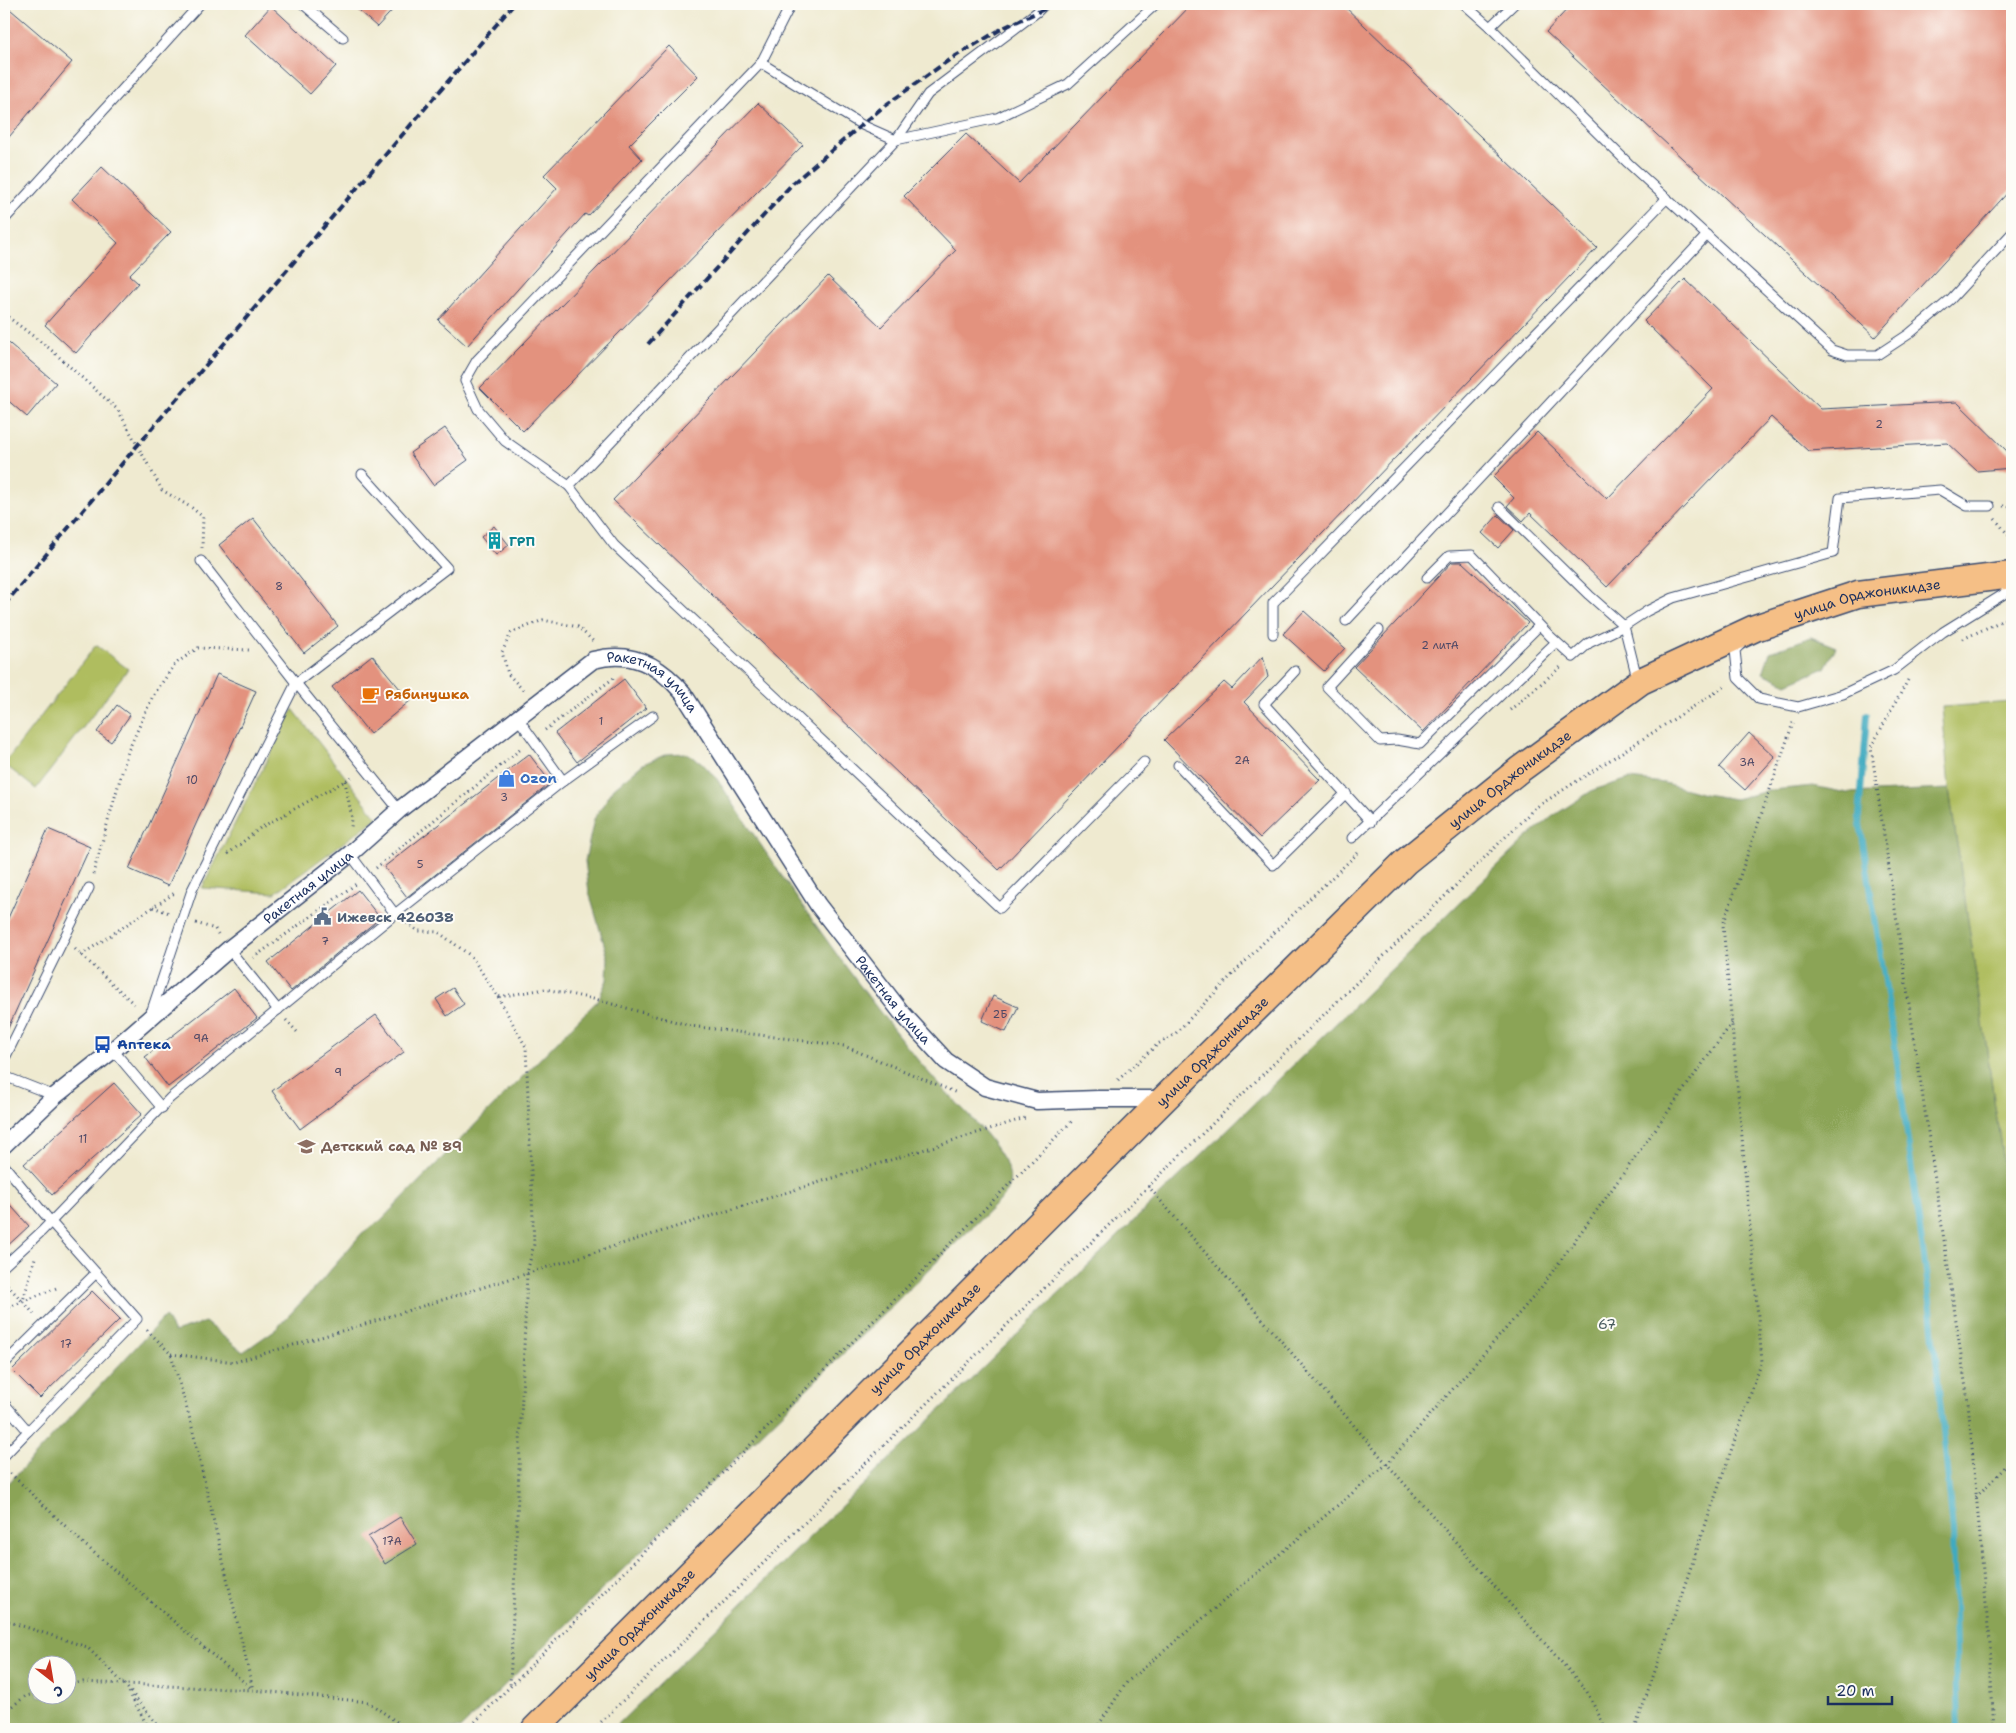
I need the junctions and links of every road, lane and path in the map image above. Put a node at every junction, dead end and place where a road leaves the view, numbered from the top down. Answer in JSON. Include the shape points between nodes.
{"nodes":[{"id":1,"x":200,"y":4,"type":"edge"},
{"id":2,"x":303,"y":4,"type":"edge"},
{"id":3,"x":791,"y":4,"type":"edge"},
{"id":4,"x":1045,"y":4,"type":"edge"},
{"id":5,"x":1156,"y":4,"type":"edge"},
{"id":6,"x":1464,"y":4,"type":"edge"},
{"id":7,"x":1514,"y":4,"type":"edge"},
{"id":8,"x":1490,"y":27,"type":"junction"},
{"id":9,"x":343,"y":38,"type":"dead end"},
{"id":10,"x":761,"y":63,"type":"junction"},
{"id":11,"x":896,"y":140,"type":"junction"},
{"id":12,"x":1667,"y":198,"type":"junction"},
{"id":13,"x":4,"y":220,"type":"edge"},
{"id":14,"x":2012,"y":233,"type":"edge"},
{"id":15,"x":1707,"y":235,"type":"junction"},
{"id":16,"x":4,"y":314,"type":"edge"},
{"id":17,"x":362,"y":474,"type":"dead end"},
{"id":18,"x":569,"y":486,"type":"junction"},
{"id":19,"x":1990,"y":506,"type":"joint"},
{"id":20,"x":1499,"y":507,"type":"dead end"},
{"id":21,"x":2012,"y":539,"type":"edge"},
{"id":22,"x":201,"y":561,"type":"joint"},
{"id":23,"x":2012,"y":575,"type":"edge"},
{"id":24,"x":1427,"y":578,"type":"dead end"},
{"id":25,"x":2012,"y":580,"type":"edge"},
{"id":26,"x":1346,"y":621,"type":"dead end"},
{"id":27,"x":1539,"y":626,"type":"junction"},
{"id":28,"x":1624,"y":626,"type":"junction"},
{"id":29,"x":1755,"y":628,"type":"junction"},
{"id":30,"x":1379,"y":630,"type":"dead end"},
{"id":31,"x":1273,"y":634,"type":"dead end"},
{"id":32,"x":1556,"y":642,"type":"junction"},
{"id":33,"x":272,"y":651,"type":"junction"},
{"id":34,"x":610,"y":656,"type":"junction"},
{"id":35,"x":1295,"y":671,"type":"dead end"},
{"id":36,"x":1909,"y":677,"type":"dead end"},
{"id":37,"x":1738,"y":678,"type":"junction"},
{"id":38,"x":1641,"y":681,"type":"junction"},
{"id":39,"x":296,"y":683,"type":"junction"},
{"id":40,"x":536,"y":704,"type":"junction"},
{"id":41,"x":1798,"y":707,"type":"junction"},
{"id":42,"x":653,"y":716,"type":"dead end"},
{"id":43,"x":517,"y":717,"type":"junction"},
{"id":44,"x":1144,"y":762,"type":"dead end"},
{"id":45,"x":1178,"y":765,"type":"dead end"},
{"id":46,"x":365,"y":770,"type":"junction"},
{"id":47,"x":345,"y":781,"type":"junction"},
{"id":48,"x":563,"y":781,"type":"junction"},
{"id":49,"x":1346,"y":793,"type":"junction"},
{"id":50,"x":398,"y":810,"type":"junction"},
{"id":51,"x":1370,"y":822,"type":"junction"},
{"id":52,"x":1352,"y":838,"type":"dead end"},
{"id":53,"x":1361,"y":850,"type":"dead end"},
{"id":54,"x":350,"y":854,"type":"junction"},
{"id":55,"x":199,"y":877,"type":"junction"},
{"id":56,"x":89,"y":888,"type":"joint"},
{"id":57,"x":396,"y":914,"type":"junction"},
{"id":58,"x":418,"y":931,"type":"dead end"},
{"id":59,"x":64,"y":939,"type":"junction"},
{"id":60,"x":229,"y":949,"type":"junction"},
{"id":61,"x":81,"y":955,"type":"junction"},
{"id":62,"x":498,"y":997,"type":"junction"},
{"id":63,"x":278,"y":1010,"type":"junction"},
{"id":64,"x":149,"y":1018,"type":"junction"},
{"id":65,"x":1732,"y":1023,"type":"junction"},
{"id":66,"x":113,"y":1050,"type":"junction"},
{"id":67,"x":4,"y":1060,"type":"edge"},
{"id":68,"x":4,"y":1076,"type":"edge"},
{"id":69,"x":957,"y":1093,"type":"dead end"},
{"id":70,"x":55,"y":1096,"type":"junction"},
{"id":71,"x":1098,"y":1099,"type":"junction"},
{"id":72,"x":1164,"y":1099,"type":"junction"},
{"id":73,"x":162,"y":1108,"type":"junction"},
{"id":74,"x":1034,"y":1115,"type":"dead end"},
{"id":75,"x":4,"y":1145,"type":"edge"},
{"id":76,"x":4,"y":1165,"type":"edge"},
{"id":77,"x":1148,"y":1186,"type":"junction"},
{"id":78,"x":51,"y":1222,"type":"junction"},
{"id":79,"x":42,"y":1231,"type":"junction"},
{"id":80,"x":4,"y":1266,"type":"edge"},
{"id":81,"x":96,"y":1273,"type":"junction"},
{"id":82,"x":527,"y":1273,"type":"junction"},
{"id":83,"x":4,"y":1281,"type":"edge"},
{"id":84,"x":23,"y":1301,"type":"junction"},
{"id":85,"x":4,"y":1309,"type":"edge"},
{"id":86,"x":137,"y":1319,"type":"junction"},
{"id":87,"x":42,"y":1324,"type":"junction"},
{"id":88,"x":171,"y":1354,"type":"junction"},
{"id":89,"x":4,"y":1364,"type":"edge"},
{"id":90,"x":4,"y":1403,"type":"edge"},
{"id":91,"x":28,"y":1431,"type":"junction"},
{"id":92,"x":4,"y":1456,"type":"edge"},
{"id":93,"x":2012,"y":1460,"type":"edge"},
{"id":94,"x":1387,"y":1464,"type":"junction"},
{"id":95,"x":4,"y":1466,"type":"edge"},
{"id":96,"x":1976,"y":1497,"type":"junction"},
{"id":97,"x":4,"y":1620,"type":"edge"},
{"id":98,"x":78,"y":1683,"type":"edge"},
{"id":99,"x":125,"y":1685,"type":"junction"},
{"id":100,"x":510,"y":1688,"type":"junction"},
{"id":101,"x":253,"y":1690,"type":"junction"},
{"id":102,"x":28,"y":1696,"type":"edge"},
{"id":103,"x":4,"y":1712,"type":"edge"},
{"id":104,"x":149,"y":1729,"type":"edge"},
{"id":105,"x":161,"y":1729,"type":"edge"},
{"id":106,"x":408,"y":1729,"type":"edge"},
{"id":107,"x":468,"y":1729,"type":"edge"},
{"id":108,"x":534,"y":1729,"type":"edge"},
{"id":109,"x":594,"y":1729,"type":"edge"},
{"id":110,"x":1096,"y":1729,"type":"edge"},
{"id":111,"x":1606,"y":1729,"type":"edge"},
{"id":112,"x":1635,"y":1729,"type":"edge"},
{"id":113,"x":1994,"y":1729,"type":"edge"}],
"edges":[{"from":1,"to":13,"type":"lane"},
{"from":2,"to":9,"type":"lane"},
{"from":3,"to":10,"type":"lane"},
{"from":4,"to":11,"type":"lane","via":[[928,94]]},
{"from":5,"to":11,"type":"lane","via":[[1068,84],[997,118]]},
{"from":6,"to":8,"type":"lane"},
{"from":7,"to":8,"type":"lane"},
{"from":8,"to":12,"type":"lane"},
{"from":10,"to":11,"type":"lane","via":[[862,126]]},
{"from":10,"to":18,"type":"lane","via":[[477,360],[464,381],[478,409],[505,441]]},
{"from":11,"to":18,"type":"lane"},
{"from":12,"to":15,"type":"lane"},
{"from":12,"to":31,"type":"lane","via":[[1272,603]]},
{"from":14,"to":15,"type":"lane","via":[[1951,299],[1909,334],[1877,355],[1847,355],[1832,350]]},
{"from":15,"to":26,"type":"lane"},
{"from":16,"to":22,"type":"path","via":[[49,348],[118,410],[162,490],[203,517]]},
{"from":17,"to":39,"type":"lane","via":[[447,568]]},
{"from":18,"to":44,"type":"lane","via":[[614,545],[1000,908]]},
{"from":19,"to":21,"type":"path","via":[[1994,518]]},
{"from":19,"to":28,"type":"lane","via":[[1967,506],[1940,490],[1840,498],[1833,553],[1673,598]]},
{"from":20,"to":28,"type":"lane"},
{"from":22,"to":33,"type":"lane"},
{"from":23,"to":29,"type":"main road","name":"улица Орджоникидзе","via":[[1858,594]]},
{"from":24,"to":27,"type":"lane","via":[[1449,556],[1472,555]]},
{"from":25,"to":41,"type":"lane","via":[[2004,594],[1943,632],[1894,670],[1843,694]]},
{"from":27,"to":30,"type":"lane","via":[[1420,744],[1380,741],[1327,687]]},
{"from":27,"to":32,"type":"lane"},
{"from":28,"to":32,"type":"lane","via":[[1589,643],[1573,657]]},
{"from":28,"to":38,"type":"lane"},
{"from":29,"to":37,"type":"lane","via":[[1735,650]]},
{"from":29,"to":38,"type":"main road","name":"улица Орджоникидзе"},
{"from":32,"to":51,"type":"lane"},
{"from":33,"to":39,"type":"lane"},
{"from":33,"to":56,"type":"path","via":[[198,648],[175,664],[153,696],[128,751]]},
{"from":34,"to":40,"type":"street","name":"Ракетная улица","via":[[593,660]]},
{"from":34,"to":40,"type":"path","via":[[578,627],[543,620],[511,634],[502,652],[508,674]]},
{"from":34,"to":71,"type":"street","name":"Ракетная улица","via":[[642,661],[671,679],[683,693],[818,905],[901,1012],[946,1061],[985,1087],[1037,1101]]},
{"from":35,"to":49,"type":"lane","via":[[1264,704]]},
{"from":36,"to":96,"type":"path","via":[[1871,747],[1968,1402]]},
{"from":37,"to":41,"type":"lane","via":[[1759,699]]},
{"from":37,"to":77,"type":"path","via":[[1534,808]]},
{"from":38,"to":72,"type":"main road","name":"улица Орджоникидзе","via":[[1519,770],[1406,861]]},
{"from":39,"to":46,"type":"lane"},
{"from":39,"to":55,"type":"lane"},
{"from":40,"to":43,"type":"street","name":"Ракетная улица"},
{"from":41,"to":65,"type":"path","via":[[1723,924]]},
{"from":42,"to":48,"type":"lane"},
{"from":43,"to":48,"type":"lane"},
{"from":43,"to":50,"type":"street","name":"Ракетная улица"},
{"from":45,"to":49,"type":"lane","via":[[1273,865]]},
{"from":46,"to":47,"type":"path"},
{"from":46,"to":50,"type":"lane"},
{"from":47,"to":54,"type":"path","via":[[352,819]]},
{"from":47,"to":55,"type":"path","via":[[260,828]]},
{"from":48,"to":57,"type":"lane"},
{"from":49,"to":51,"type":"lane"},
{"from":50,"to":54,"type":"street","name":"Ракетная улица"},
{"from":51,"to":52,"type":"lane"},
{"from":53,"to":71,"type":"path","via":[[1263,943],[1174,1036],[1158,1044]]},
{"from":54,"to":57,"type":"lane"},
{"from":54,"to":60,"type":"street","name":"Ракетная улица"},
{"from":55,"to":61,"type":"path"},
{"from":55,"to":64,"type":"lane"},
{"from":56,"to":59,"type":"lane"},
{"from":57,"to":63,"type":"lane"},
{"from":58,"to":62,"type":"path","via":[[438,932],[471,956]]},
{"from":59,"to":61,"type":"path"},
{"from":59,"to":67,"type":"lane"},
{"from":60,"to":63,"type":"lane"},
{"from":60,"to":64,"type":"street","name":"Ракетная улица"},
{"from":61,"to":64,"type":"path"},
{"from":62,"to":69,"type":"path","via":[[545,988],[691,1026],[844,1046]]},
{"from":62,"to":82,"type":"path","via":[[526,1047],[534,1244]]},
{"from":63,"to":73,"type":"lane"},
{"from":64,"to":66,"type":"street","name":"Ракетная улица"},
{"from":65,"to":94,"type":"path","via":[[1537,1293]]},
{"from":65,"to":112,"type":"path","via":[[1762,1361]]},
{"from":66,"to":70,"type":"street","name":"Ракетная улица"},
{"from":66,"to":73,"type":"lane"},
{"from":68,"to":70,"type":"lane"},
{"from":70,"to":75,"type":"street","name":"Ракетная улица"},
{"from":71,"to":72,"type":"street","name":"Ракетная улица"},
{"from":71,"to":100,"type":"path","via":[[1066,1127]]},
{"from":72,"to":108,"type":"main road","name":"улица Орджоникидзе"},
{"from":73,"to":78,"type":"lane"},
{"from":74,"to":82,"type":"path"},
{"from":76,"to":78,"type":"lane"},
{"from":77,"to":94,"type":"path"},
{"from":77,"to":109,"type":"path"},
{"from":78,"to":79,"type":"lane"},
{"from":78,"to":81,"type":"lane"},
{"from":79,"to":80,"type":"lane"},
{"from":79,"to":84,"type":"path"},
{"from":81,"to":84,"type":"path"},
{"from":81,"to":86,"type":"lane"},
{"from":81,"to":87,"type":"lane"},
{"from":82,"to":88,"type":"path","via":[[235,1362]]},
{"from":82,"to":100,"type":"path"},
{"from":83,"to":84,"type":"path"},
{"from":84,"to":85,"type":"path"},
{"from":84,"to":87,"type":"path"},
{"from":86,"to":88,"type":"path"},
{"from":86,"to":91,"type":"lane"},
{"from":87,"to":89,"type":"lane"},
{"from":88,"to":101,"type":"path","via":[[191,1423]]},
{"from":90,"to":91,"type":"lane"},
{"from":91,"to":92,"type":"lane"},
{"from":93,"to":96,"type":"path"},
{"from":94,"to":110,"type":"path","via":[[1128,1682]]},
{"from":94,"to":111,"type":"path","via":[[1586,1690]]},
{"from":95,"to":101,"type":"path","via":[[84,1544]]},
{"from":96,"to":113,"type":"path"},
{"from":97,"to":99,"type":"path","via":[[87,1647]]},
{"from":98,"to":99,"type":"path"},
{"from":99,"to":101,"type":"path"},
{"from":99,"to":104,"type":"path"},
{"from":99,"to":105,"type":"path"},
{"from":100,"to":107,"type":"path"},
{"from":101,"to":106,"type":"path","via":[[368,1702]]},
{"from":102,"to":103,"type":"path"}]}
